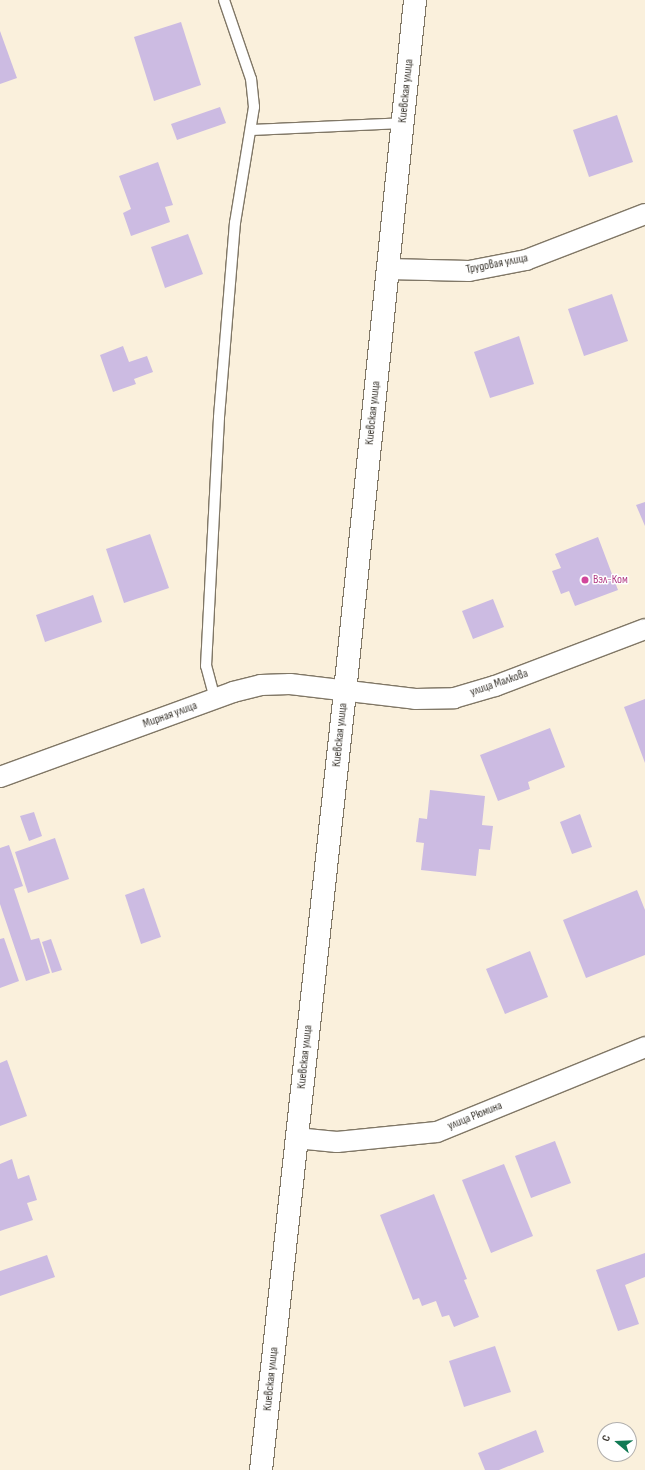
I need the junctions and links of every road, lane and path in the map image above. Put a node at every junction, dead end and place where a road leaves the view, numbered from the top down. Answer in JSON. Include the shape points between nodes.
{"nodes":[{"id":1,"x":224,"y":0,"type":"edge"},
{"id":2,"x":415,"y":0,"type":"edge"},
{"id":3,"x":403,"y":123,"type":"junction"},
{"id":4,"x":251,"y":130,"type":"junction"},
{"id":5,"x":645,"y":214,"type":"edge"},
{"id":6,"x":388,"y":269,"type":"junction"},
{"id":7,"x":645,"y":629,"type":"edge"},
{"id":8,"x":345,"y":692,"type":"junction"},
{"id":9,"x":215,"y":699,"type":"junction"},
{"id":10,"x":0,"y":778,"type":"edge"},
{"id":11,"x":645,"y":1047,"type":"edge"},
{"id":12,"x":296,"y":1138,"type":"junction"},
{"id":13,"x":261,"y":1470,"type":"edge"}],
"edges":[{"from":1,"to":4,"type":"lane","via":[[251,79],[254,107]]},
{"from":2,"to":3,"type":"main road","name":"Киевская улица"},
{"from":3,"to":4,"type":"lane"},
{"from":3,"to":6,"type":"main road","name":"Киевская улица"},
{"from":4,"to":9,"type":"lane","via":[[235,223],[219,417],[206,666]]},
{"from":5,"to":6,"type":"street","name":"Трудовая улица","via":[[526,260],[469,271]]},
{"from":6,"to":8,"type":"main road","name":"Киевская улица"},
{"from":7,"to":8,"type":"street","name":"улица Малкова","via":[[495,686],[454,698],[415,699]]},
{"from":8,"to":9,"type":"street","name":"Мирная улица","via":[[290,684],[261,685]]},
{"from":8,"to":12,"type":"main road","name":"Киевская улица"},
{"from":9,"to":10,"type":"street","name":"Мирная улица"},
{"from":11,"to":12,"type":"street","name":"улица Рюмина","via":[[437,1132],[337,1142]]},
{"from":12,"to":13,"type":"main road","name":"Киевская улица"}]}
